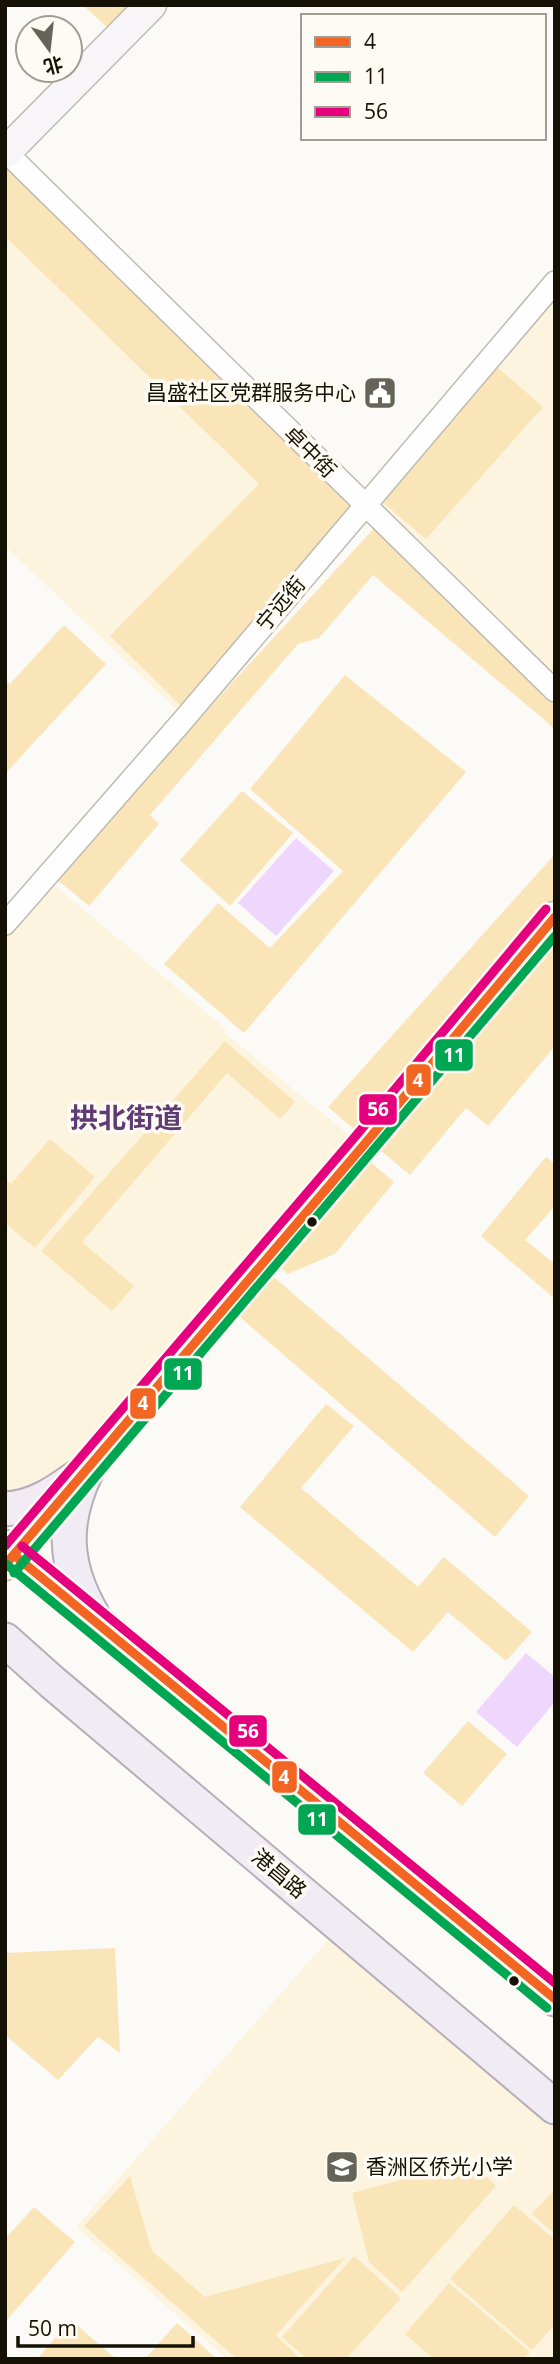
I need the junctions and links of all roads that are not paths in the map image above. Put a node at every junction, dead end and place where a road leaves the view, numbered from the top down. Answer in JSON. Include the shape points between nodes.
{"nodes":[{"id":1,"x":150,"y":5,"type":"edge"},
{"id":2,"x":6,"y":153,"type":"edge"},
{"id":3,"x":555,"y":282,"type":"edge"},
{"id":4,"x":364,"y":505,"type":"junction"},
{"id":5,"x":555,"y":691,"type":"edge"},
{"id":6,"x":555,"y":917,"type":"edge"},
{"id":7,"x":5,"y":924,"type":"edge"},
{"id":8,"x":87,"y":1470,"type":"junction"},
{"id":9,"x":5,"y":1509,"type":"edge"},
{"id":10,"x":8,"y":1556,"type":"edge"},
{"id":11,"x":101,"y":1626,"type":"junction"},
{"id":12,"x":5,"y":1640,"type":"edge"},
{"id":13,"x":5,"y":1667,"type":"edge"},
{"id":14,"x":52,"y":1682,"type":"junction"},
{"id":15,"x":555,"y":1999,"type":"edge"},
{"id":16,"x":555,"y":2107,"type":"edge"}],
"edges":[{"from":1,"to":2,"type":"main road"},
{"from":2,"to":4,"type":"street","name":"卓中街"},
{"from":3,"to":4,"type":"street","name":"宁远街"},
{"from":4,"to":5,"type":"street","name":"卓中街"},
{"from":4,"to":7,"type":"street","name":"宁远街"},
{"from":6,"to":8,"type":"main road"},
{"from":8,"to":9,"type":"main road","via":[[37,1502]]},
{"from":8,"to":10,"type":"main road"},
{"from":8,"to":11,"type":"main road","via":[[72,1510],[70,1560]]},
{"from":10,"to":11,"type":"main road"},
{"from":11,"to":15,"type":"main road"},
{"from":12,"to":14,"type":"main road","name":"港昌路"},
{"from":13,"to":14,"type":"main road"},
{"from":14,"to":16,"type":"main road","name":"港昌路"}]}
